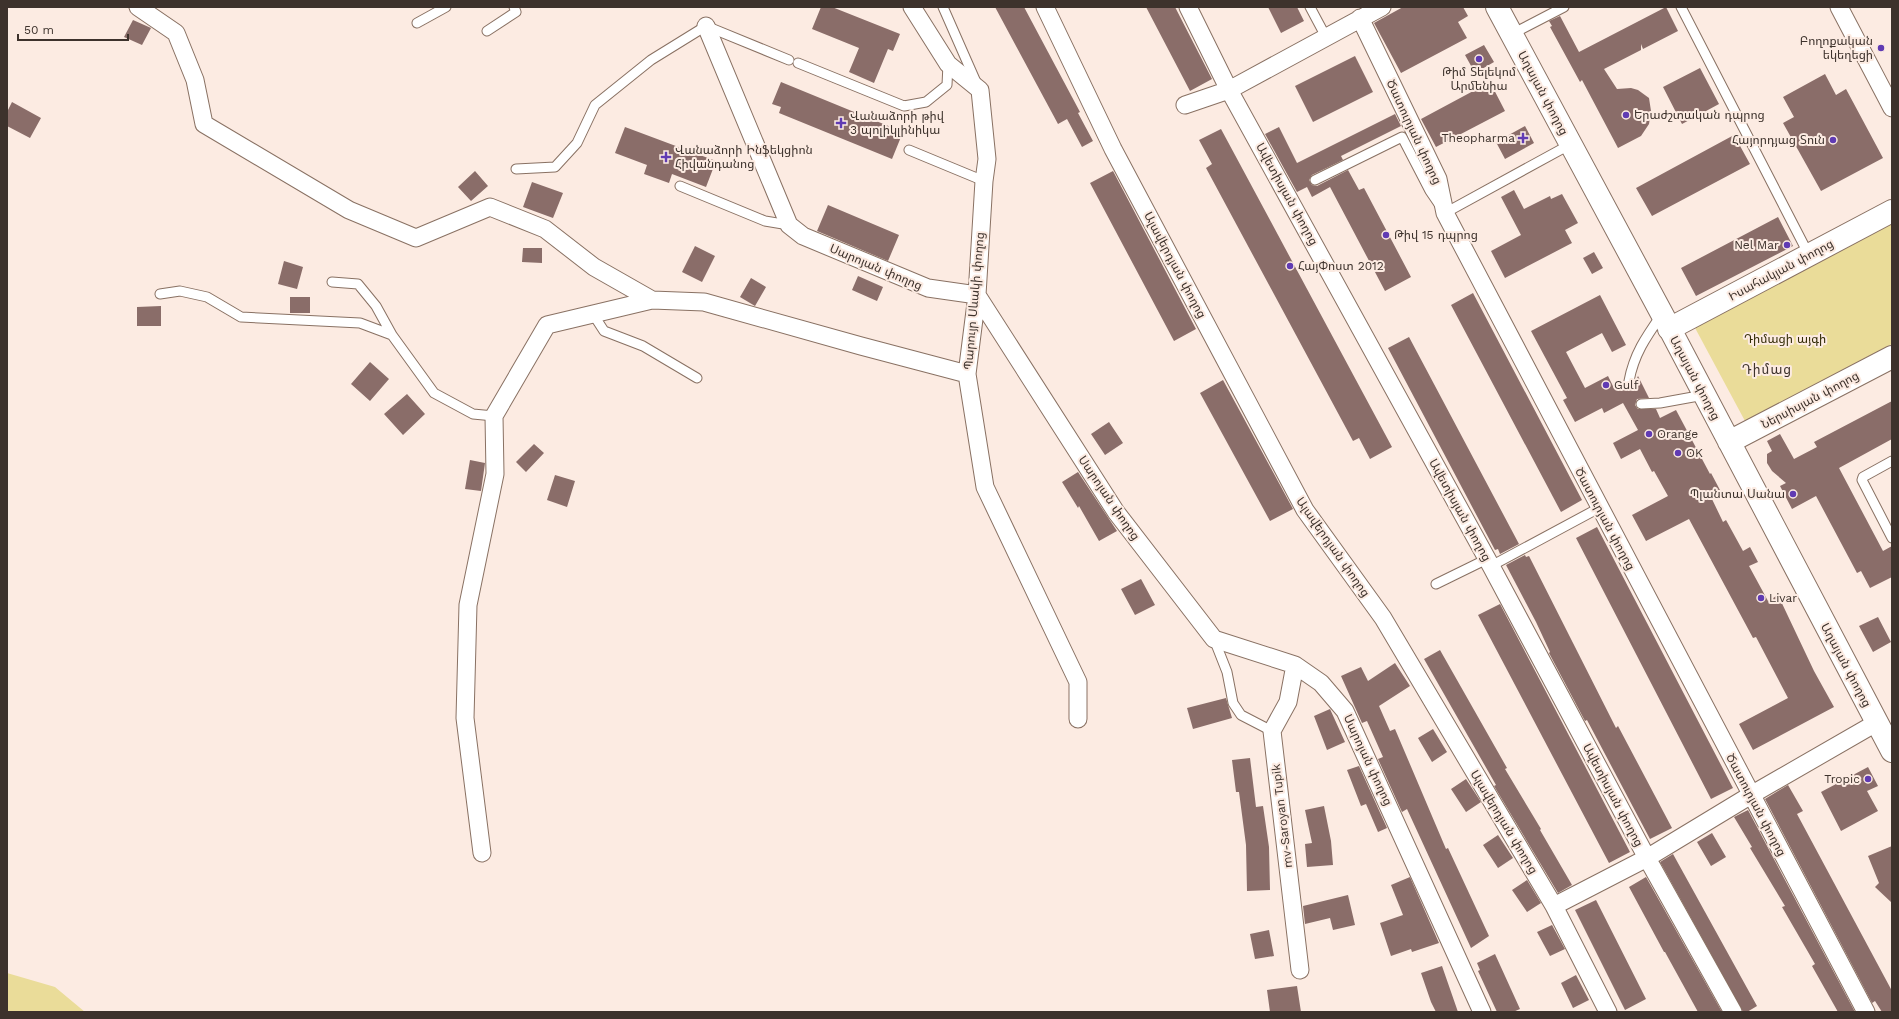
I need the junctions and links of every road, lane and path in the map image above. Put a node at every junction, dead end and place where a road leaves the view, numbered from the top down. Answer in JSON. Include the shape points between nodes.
{"nodes":[{"id":1,"x":138,"y":7,"type":"edge"},
{"id":2,"x":446,"y":7,"type":"edge"},
{"id":3,"x":514,"y":7,"type":"edge"},
{"id":4,"x":912,"y":7,"type":"edge"},
{"id":5,"x":942,"y":7,"type":"edge"},
{"id":6,"x":1045,"y":7,"type":"edge"},
{"id":7,"x":1188,"y":7,"type":"edge"},
{"id":8,"x":1310,"y":7,"type":"edge"},
{"id":9,"x":1382,"y":7,"type":"edge"},
{"id":10,"x":1497,"y":7,"type":"edge"},
{"id":11,"x":1564,"y":7,"type":"edge"},
{"id":12,"x":1681,"y":7,"type":"edge"},
{"id":13,"x":1839,"y":7,"type":"edge"},
{"id":14,"x":1360,"y":18,"type":"junction"},
{"id":15,"x":417,"y":23,"type":"dead end"},
{"id":16,"x":706,"y":26,"type":"junction"},
{"id":17,"x":487,"y":30,"type":"dead end"},
{"id":18,"x":1512,"y":34,"type":"junction"},
{"id":19,"x":1326,"y":37,"type":"junction"},
{"id":20,"x":948,"y":64,"type":"junction"},
{"id":21,"x":980,"y":90,"type":"junction"},
{"id":22,"x":1229,"y":90,"type":"junction"},
{"id":23,"x":1185,"y":105,"type":"dead end"},
{"id":24,"x":1892,"y":108,"type":"edge"},
{"id":25,"x":1571,"y":144,"type":"junction"},
{"id":26,"x":909,"y":150,"type":"dead end"},
{"id":27,"x":516,"y":169,"type":"dead end"},
{"id":28,"x":1316,"y":180,"type":"dead end"},
{"id":29,"x":984,"y":181,"type":"junction"},
{"id":30,"x":680,"y":186,"type":"dead end"},
{"id":31,"x":1892,"y":211,"type":"edge"},
{"id":32,"x":1445,"y":213,"type":"junction"},
{"id":33,"x":790,"y":225,"type":"junction"},
{"id":34,"x":1809,"y":255,"type":"junction"},
{"id":35,"x":332,"y":282,"type":"dead end"},
{"id":36,"x":160,"y":294,"type":"dead end"},
{"id":37,"x":977,"y":295,"type":"junction"},
{"id":38,"x":652,"y":300,"type":"junction"},
{"id":39,"x":593,"y":314,"type":"junction"},
{"id":40,"x":1666,"y":322,"type":"junction"},
{"id":41,"x":392,"y":335,"type":"junction"},
{"id":42,"x":1892,"y":357,"type":"edge"},
{"id":43,"x":967,"y":374,"type":"junction"},
{"id":44,"x":697,"y":378,"type":"dead end"},
{"id":45,"x":1628,"y":381,"type":"dead end"},
{"id":46,"x":1704,"y":395,"type":"junction"},
{"id":47,"x":1641,"y":404,"type":"dead end"},
{"id":48,"x":494,"y":416,"type":"junction"},
{"id":49,"x":1729,"y":442,"type":"junction"},
{"id":50,"x":1892,"y":461,"type":"edge"},
{"id":51,"x":1599,"y":508,"type":"junction"},
{"id":52,"x":1892,"y":538,"type":"edge"},
{"id":53,"x":1489,"y":562,"type":"junction"},
{"id":54,"x":1436,"y":584,"type":"dead end"},
{"id":55,"x":1214,"y":639,"type":"junction"},
{"id":56,"x":1295,"y":665,"type":"junction"},
{"id":57,"x":1078,"y":719,"type":"dead end"},
{"id":58,"x":1272,"y":731,"type":"junction"},
{"id":59,"x":1886,"y":734,"type":"edge"},
{"id":60,"x":1751,"y":795,"type":"junction"},
{"id":61,"x":482,"y":852,"type":"dead end"},
{"id":62,"x":1647,"y":858,"type":"junction"},
{"id":63,"x":1554,"y":906,"type":"junction"},
{"id":64,"x":1300,"y":970,"type":"dead end"},
{"id":65,"x":1482,"y":1012,"type":"edge"},
{"id":66,"x":1608,"y":1012,"type":"edge"},
{"id":67,"x":1733,"y":1012,"type":"edge"},
{"id":68,"x":1866,"y":1012,"type":"edge"}],
"edges":[{"from":1,"to":38,"type":"street","via":[[176,33],[195,80],[204,124],[349,210],[416,238],[490,207],[545,229],[594,267]]},
{"from":2,"to":15,"type":"lane"},
{"from":3,"to":17,"type":"lane","via":[[516,12]]},
{"from":4,"to":20,"type":"street"},
{"from":5,"to":21,"type":"lane"},
{"from":6,"to":63,"type":"street","name":"Ալավերդյան փողոց","via":[[1113,149],[1306,510],[1383,618]]},
{"from":7,"to":22,"type":"street","name":"Ավետիսյան փողոց"},
{"from":8,"to":19,"type":"lane"},
{"from":9,"to":14,"type":"street"},
{"from":10,"to":18,"type":"main road","name":"Աղայան փողոց"},
{"from":11,"to":18,"type":"lane"},
{"from":12,"to":34,"type":"lane"},
{"from":13,"to":24,"type":"street"},
{"from":14,"to":19,"type":"street"},
{"from":14,"to":32,"type":"street","name":"Ծատուրյան փողոց","via":[[1438,179]]},
{"from":16,"to":20,"type":"lane","via":[[904,106],[926,102],[947,85]]},
{"from":16,"to":27,"type":"lane","via":[[651,60],[595,105],[577,143],[555,167]]},
{"from":16,"to":33,"type":"street","name":"Սարոյան փողոց"},
{"from":18,"to":25,"type":"main road","name":"Աղայան փողոց"},
{"from":19,"to":22,"type":"street"},
{"from":20,"to":21,"type":"street"},
{"from":21,"to":29,"type":"street","name":"Պարույր Սևակի փողոց","via":[[987,159]]},
{"from":22,"to":23,"type":"street"},
{"from":22,"to":53,"type":"street","name":"Ավետիսյան փողոց"},
{"from":25,"to":32,"type":"lane"},
{"from":25,"to":40,"type":"main road","name":"Աղայան փողոց"},
{"from":26,"to":29,"type":"lane"},
{"from":28,"to":32,"type":"lane","via":[[1402,137],[1430,192]]},
{"from":29,"to":37,"type":"street","name":"Պարույր Սևակի փողոց"},
{"from":30,"to":33,"type":"lane","via":[[765,221]]},
{"from":31,"to":34,"type":"main road","name":"Իսահակյան փողոց"},
{"from":32,"to":51,"type":"street","name":"Ծատուրյան փողոց"},
{"from":33,"to":37,"type":"street","name":"Սարոյան փողոց","via":[[802,236],[928,288]]},
{"from":34,"to":40,"type":"main road","name":"Իսահակյան փողոց"},
{"from":35,"to":41,"type":"lane","via":[[358,284],[376,306]]},
{"from":36,"to":41,"type":"lane","via":[[180,291],[207,297],[241,317],[360,323]]},
{"from":37,"to":43,"type":"street","name":"Պարույր Սևակի փողոց"},
{"from":37,"to":55,"type":"street","name":"Սարոյան փողոց","via":[[1116,512]]},
{"from":38,"to":39,"type":"street"},
{"from":38,"to":43,"type":"street","via":[[704,302]]},
{"from":39,"to":44,"type":"lane","via":[[604,331],[643,346]]},
{"from":39,"to":48,"type":"street","via":[[547,325]]},
{"from":40,"to":45,"type":"lane","via":[[1646,338],[1632,363]]},
{"from":40,"to":46,"type":"main road","name":"Աղայան փողոց"},
{"from":41,"to":48,"type":"lane","via":[[434,393],[473,414]]},
{"from":42,"to":49,"type":"main road","name":"Ներսիսյան փողոց"},
{"from":43,"to":57,"type":"street","name":"Պարույր Սևակի փողոց","via":[[985,487],[1078,682]]},
{"from":46,"to":47,"type":"lane"},
{"from":46,"to":49,"type":"main road","name":"Աղայան փողոց"},
{"from":48,"to":61,"type":"street","via":[[496,474],[468,605],[466,673],[465,718]]},
{"from":49,"to":59,"type":"main road","name":"Աղայան փողոց"},
{"from":50,"to":52,"type":"lane","via":[[1862,480]]},
{"from":51,"to":53,"type":"lane"},
{"from":51,"to":60,"type":"street","name":"Ծատուրյան փողոց"},
{"from":53,"to":54,"type":"lane"},
{"from":53,"to":62,"type":"street","name":"Ավետիսյան փողոց"},
{"from":55,"to":56,"type":"street","name":"Սարոյան փողոց"},
{"from":55,"to":58,"type":"lane","via":[[1227,672],[1233,703],[1241,714]]},
{"from":56,"to":58,"type":"street","via":[[1288,702]]},
{"from":56,"to":65,"type":"street","name":"Սարոյան փողոց","via":[[1321,682],[1345,710]]},
{"from":58,"to":64,"type":"street","name":"mv-Saroyan Tupik"},
{"from":59,"to":60,"type":"street"},
{"from":60,"to":62,"type":"street"},
{"from":60,"to":68,"type":"street","name":"Ծատուրյան փողոց"},
{"from":62,"to":63,"type":"street"},
{"from":62,"to":67,"type":"street","name":"Ավետիսյան փողոց"},
{"from":63,"to":66,"type":"street","name":"Ալավերդյան փողոց"}]}
